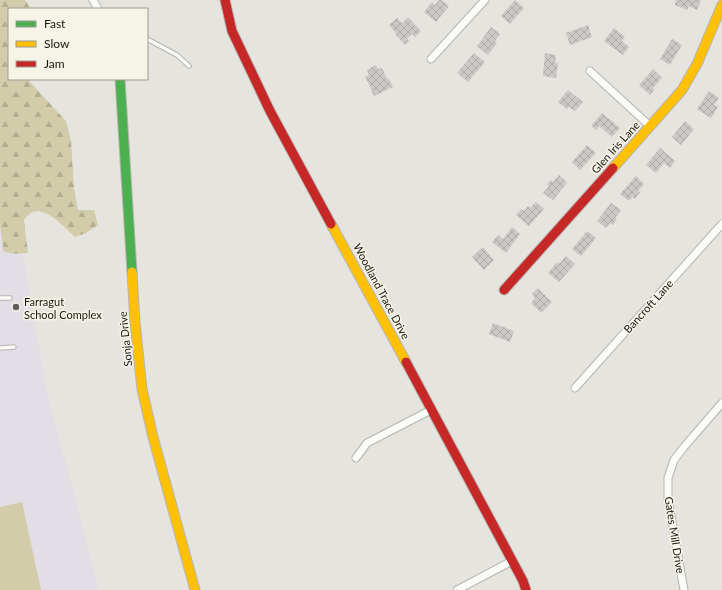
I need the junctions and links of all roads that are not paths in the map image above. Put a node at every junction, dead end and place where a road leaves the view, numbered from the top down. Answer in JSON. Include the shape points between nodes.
{"nodes":[{"id":1,"x":225,"y":0,"type":"edge"},
{"id":2,"x":485,"y":0,"type":"edge"},
{"id":3,"x":722,"y":5,"type":"edge"},
{"id":4,"x":148,"y":39,"type":"edge"},
{"id":5,"x":431,"y":59,"type":"dead end"},
{"id":6,"x":188,"y":66,"type":"dead end"},
{"id":7,"x":590,"y":71,"type":"dead end"},
{"id":8,"x":120,"y":80,"type":"edge"},
{"id":9,"x":650,"y":126,"type":"junction"},
{"id":10,"x":722,"y":224,"type":"edge"},
{"id":11,"x":504,"y":290,"type":"dead end"},
{"id":12,"x":0,"y":298,"type":"edge"},
{"id":13,"x":10,"y":298,"type":"dead end"},
{"id":14,"x":14,"y":347,"type":"dead end"},
{"id":15,"x":0,"y":348,"type":"edge"},
{"id":16,"x":574,"y":388,"type":"dead end"},
{"id":17,"x":722,"y":403,"type":"edge"},
{"id":18,"x":431,"y":410,"type":"junction"},
{"id":19,"x":356,"y":458,"type":"dead end"},
{"id":20,"x":512,"y":561,"type":"junction"},
{"id":21,"x":195,"y":590,"type":"edge"},
{"id":22,"x":457,"y":590,"type":"edge"},
{"id":23,"x":526,"y":590,"type":"edge"},
{"id":24,"x":684,"y":590,"type":"edge"}],
"edges":[{"from":1,"to":18,"type":"street","name":"Woodland Trace Drive","via":[[232,31],[267,104]]},
{"from":2,"to":5,"type":"street"},
{"from":3,"to":9,"type":"street","name":"Glen Iris Lane","via":[[694,71],[682,90]]},
{"from":4,"to":6,"type":"lane","via":[[177,55]]},
{"from":7,"to":9,"type":"street"},
{"from":8,"to":21,"type":"street","name":"Sonja Drive","via":[[135,322],[142,389]]},
{"from":9,"to":11,"type":"street","name":"Glen Iris Lane"},
{"from":10,"to":16,"type":"street","name":"Bancroft Lane"},
{"from":12,"to":13,"type":"lane"},
{"from":14,"to":15,"type":"lane"},
{"from":17,"to":24,"type":"street","name":"Gates Mill Drive","via":[[674,460],[668,478],[668,500]]},
{"from":18,"to":19,"type":"street","via":[[367,443]]},
{"from":18,"to":20,"type":"street","name":"Woodland Trace Drive"},
{"from":20,"to":22,"type":"street"},
{"from":20,"to":23,"type":"street","name":"Woodland Trace Drive"}]}
